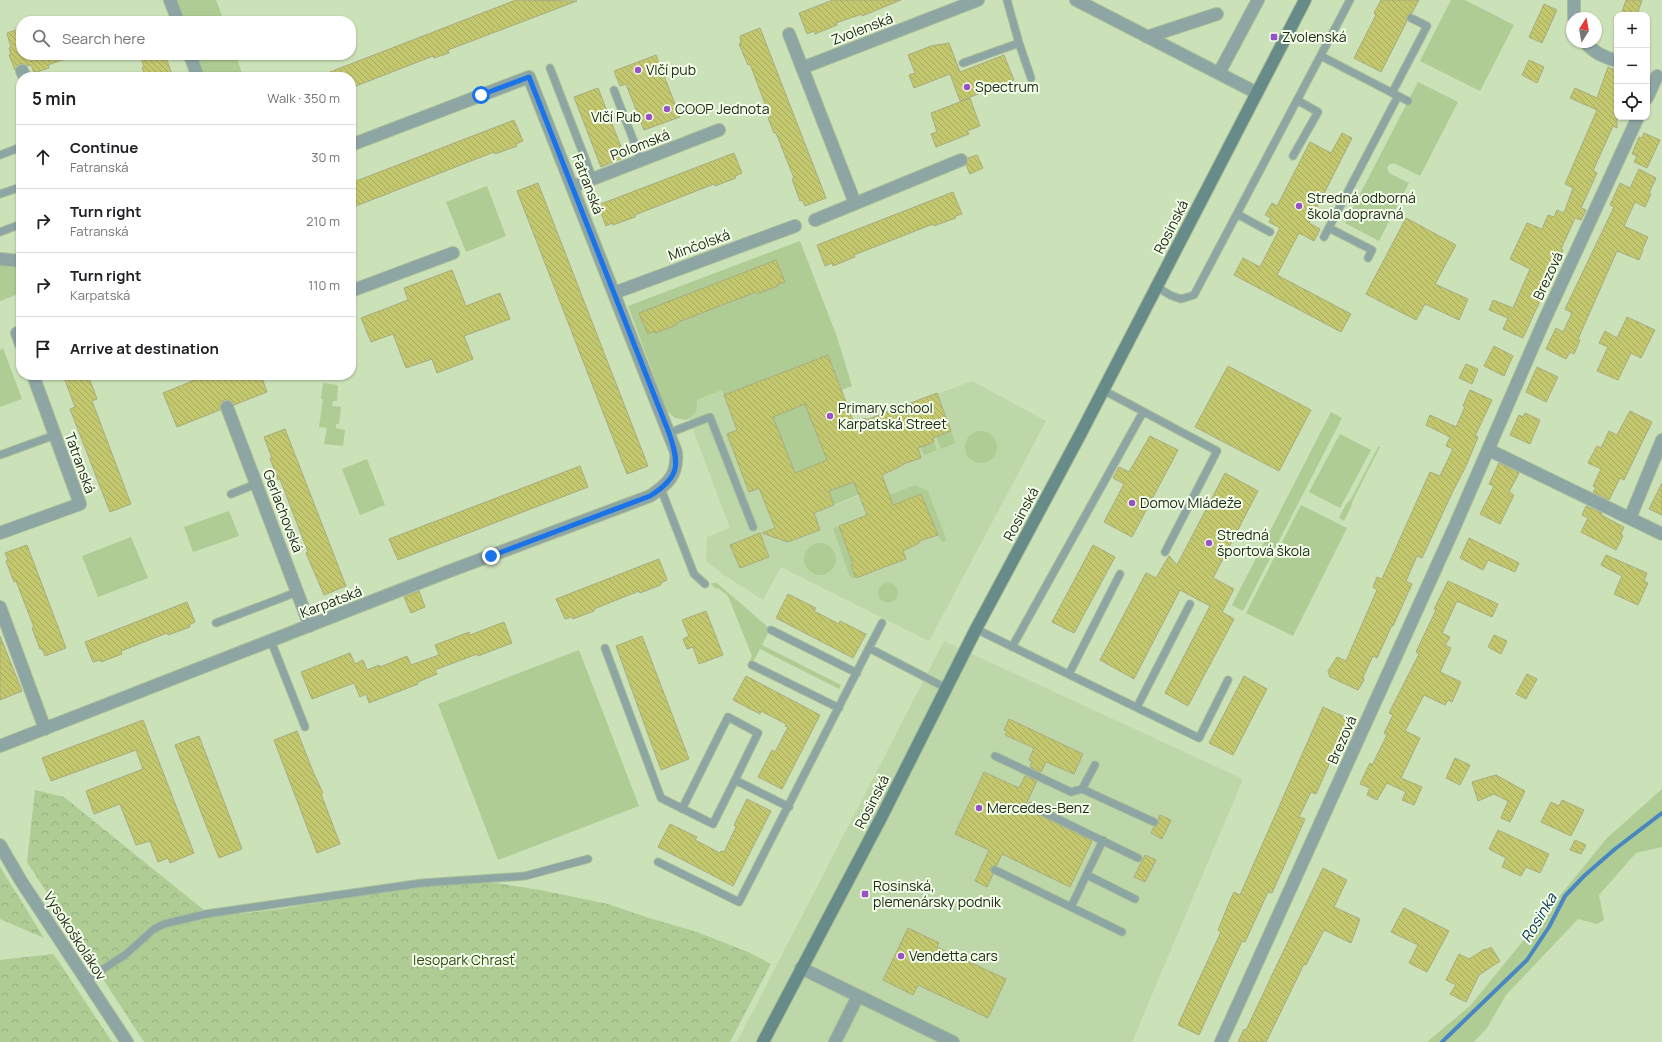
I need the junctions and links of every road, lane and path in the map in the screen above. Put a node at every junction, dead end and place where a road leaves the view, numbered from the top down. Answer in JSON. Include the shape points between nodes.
{"nodes":[{"id":1,"x":170,"y":0,"type":"edge"},
{"id":2,"x":978,"y":0,"type":"edge"},
{"id":3,"x":1007,"y":0,"type":"edge"},
{"id":4,"x":1076,"y":0,"type":"edge"},
{"id":5,"x":1258,"y":0,"type":"edge"},
{"id":6,"x":1305,"y":0,"type":"edge"},
{"id":7,"x":1350,"y":0,"type":"edge"},
{"id":8,"x":1574,"y":0,"type":"edge"},
{"id":9,"x":1574,"y":12,"type":"edge"},
{"id":10,"x":1217,"y":14,"type":"dead end"},
{"id":11,"x":176,"y":16,"type":"edge"},
{"id":12,"x":1411,"y":18,"type":"dead end"},
{"id":13,"x":789,"y":34,"type":"dead end"},
{"id":14,"x":1147,"y":37,"type":"junction"},
{"id":15,"x":1019,"y":43,"type":"junction"},
{"id":16,"x":1590,"y":48,"type":"edge"},
{"id":17,"x":1320,"y":56,"type":"junction"},
{"id":18,"x":192,"y":60,"type":"edge"},
{"id":19,"x":1614,"y":60,"type":"edge"},
{"id":20,"x":963,"y":63,"type":"dead end"},
{"id":21,"x":550,"y":68,"type":"dead end"},
{"id":22,"x":802,"y":68,"type":"junction"},
{"id":23,"x":196,"y":72,"type":"edge"},
{"id":24,"x":1218,"y":73,"type":"junction"},
{"id":25,"x":1655,"y":75,"type":"edge"},
{"id":26,"x":1031,"y":78,"type":"dead end"},
{"id":27,"x":1650,"y":89,"type":"edge"},
{"id":28,"x":614,"y":90,"type":"dead end"},
{"id":29,"x":1257,"y":93,"type":"junction"},
{"id":30,"x":1395,"y":94,"type":"junction"},
{"id":31,"x":1297,"y":100,"type":"junction"},
{"id":32,"x":1408,"y":101,"type":"dead end"},
{"id":33,"x":1637,"y":120,"type":"edge"},
{"id":34,"x":719,"y":130,"type":"dead end"},
{"id":35,"x":356,"y":143,"type":"edge"},
{"id":36,"x":16,"y":149,"type":"edge"},
{"id":37,"x":0,"y":155,"type":"edge"},
{"id":38,"x":1293,"y":156,"type":"dead end"},
{"id":39,"x":641,"y":160,"type":"junction"},
{"id":40,"x":962,"y":160,"type":"dead end"},
{"id":41,"x":593,"y":179,"type":"junction"},
{"id":42,"x":572,"y":187,"type":"junction"},
{"id":43,"x":16,"y":189,"type":"edge"},
{"id":44,"x":0,"y":194,"type":"edge"},
{"id":45,"x":855,"y":203,"type":"junction"},
{"id":46,"x":1237,"y":214,"type":"junction"},
{"id":47,"x":815,"y":220,"type":"dead end"},
{"id":48,"x":16,"y":226,"type":"edge"},
{"id":49,"x":795,"y":226,"type":"dead end"},
{"id":50,"x":1329,"y":228,"type":"junction"},
{"id":51,"x":0,"y":232,"type":"edge"},
{"id":52,"x":1270,"y":232,"type":"dead end"},
{"id":53,"x":1324,"y":237,"type":"dead end"},
{"id":54,"x":453,"y":253,"type":"dead end"},
{"id":55,"x":1368,"y":258,"type":"dead end"},
{"id":56,"x":0,"y":259,"type":"edge"},
{"id":57,"x":16,"y":261,"type":"edge"},
{"id":58,"x":1157,"y":287,"type":"junction"},
{"id":59,"x":356,"y":289,"type":"edge"},
{"id":60,"x":614,"y":293,"type":"junction"},
{"id":61,"x":34,"y":380,"type":"edge"},
{"id":62,"x":1103,"y":390,"type":"junction"},
{"id":63,"x":227,"y":407,"type":"dead end"},
{"id":64,"x":1143,"y":412,"type":"junction"},
{"id":65,"x":669,"y":433,"type":"junction"},
{"id":66,"x":55,"y":435,"type":"junction"},
{"id":67,"x":1662,"y":440,"type":"edge"},
{"id":68,"x":1489,"y":450,"type":"junction"},
{"id":69,"x":0,"y":455,"type":"edge"},
{"id":70,"x":256,"y":484,"type":"junction"},
{"id":71,"x":665,"y":485,"type":"junction"},
{"id":72,"x":231,"y":494,"type":"dead end"},
{"id":73,"x":1630,"y":518,"type":"junction"},
{"id":74,"x":753,"y":527,"type":"dead end"},
{"id":75,"x":0,"y":533,"type":"edge"},
{"id":76,"x":1662,"y":534,"type":"edge"},
{"id":77,"x":1165,"y":552,"type":"dead end"},
{"id":78,"x":1120,"y":574,"type":"dead end"},
{"id":79,"x":705,"y":584,"type":"dead end"},
{"id":80,"x":297,"y":592,"type":"junction"},
{"id":81,"x":1190,"y":604,"type":"dead end"},
{"id":82,"x":0,"y":607,"type":"edge"},
{"id":83,"x":216,"y":623,"type":"dead end"},
{"id":84,"x":882,"y":623,"type":"dead end"},
{"id":85,"x":310,"y":626,"type":"junction"},
{"id":86,"x":976,"y":629,"type":"junction"},
{"id":87,"x":771,"y":630,"type":"dead end"},
{"id":88,"x":271,"y":641,"type":"junction"},
{"id":89,"x":1012,"y":647,"type":"junction"},
{"id":90,"x":605,"y":648,"type":"dead end"},
{"id":91,"x":869,"y":648,"type":"junction"},
{"id":92,"x":752,"y":665,"type":"dead end"},
{"id":93,"x":857,"y":673,"type":"junction"},
{"id":94,"x":1069,"y":674,"type":"junction"},
{"id":95,"x":1228,"y":680,"type":"dead end"},
{"id":96,"x":946,"y":688,"type":"junction"},
{"id":97,"x":1137,"y":707,"type":"junction"},
{"id":98,"x":839,"y":708,"type":"junction"},
{"id":99,"x":305,"y":727,"type":"dead end"},
{"id":100,"x":45,"y":729,"type":"junction"},
{"id":101,"x":0,"y":746,"type":"edge"},
{"id":102,"x":995,"y":756,"type":"dead end"},
{"id":103,"x":1094,"y":765,"type":"dead end"},
{"id":104,"x":735,"y":780,"type":"junction"},
{"id":105,"x":1082,"y":789,"type":"junction"},
{"id":106,"x":1031,"y":806,"type":"dead end"},
{"id":107,"x":789,"y":807,"type":"junction"},
{"id":108,"x":682,"y":809,"type":"junction"},
{"id":109,"x":1154,"y":822,"type":"dead end"},
{"id":110,"x":1103,"y":840,"type":"junction"},
{"id":111,"x":0,"y":845,"type":"edge"},
{"id":112,"x":1138,"y":858,"type":"dead end"},
{"id":113,"x":588,"y":859,"type":"dead end"},
{"id":114,"x":658,"y":862,"type":"dead end"},
{"id":115,"x":995,"y":870,"type":"dead end"},
{"id":116,"x":1087,"y":875,"type":"junction"},
{"id":117,"x":1135,"y":899,"type":"dead end"},
{"id":118,"x":1071,"y":907,"type":"junction"},
{"id":119,"x":1122,"y":932,"type":"dead end"},
{"id":120,"x":801,"y":968,"type":"junction"},
{"id":121,"x":86,"y":980,"type":"junction"},
{"id":122,"x":858,"y":996,"type":"junction"},
{"id":123,"x":127,"y":1042,"type":"edge"},
{"id":124,"x":763,"y":1042,"type":"edge"},
{"id":125,"x":835,"y":1042,"type":"edge"},
{"id":126,"x":953,"y":1042,"type":"edge"},
{"id":127,"x":1221,"y":1042,"type":"edge"}],
"edges":[{"from":1,"to":11,"type":"street"},
{"from":2,"to":22,"type":"street","name":"Zvolenská"},
{"from":3,"to":15,"type":"lane"},
{"from":4,"to":14,"type":"street"},
{"from":5,"to":24,"type":"street"},
{"from":6,"to":29,"type":"street","name":"Rosinská"},
{"from":7,"to":17,"type":"lane"},
{"from":8,"to":9,"type":"street"},
{"from":10,"to":14,"type":"street"},
{"from":12,"to":30,"type":"lane","via":[[1427,26]]},
{"from":13,"to":22,"type":"street"},
{"from":14,"to":24,"type":"street"},
{"from":15,"to":20,"type":"lane"},
{"from":15,"to":26,"type":"lane"},
{"from":16,"to":19,"type":"street","via":[[1601,56]]},
{"from":17,"to":30,"type":"lane"},
{"from":17,"to":31,"type":"lane"},
{"from":18,"to":23,"type":"street"},
{"from":21,"to":41,"type":"lane"},
{"from":22,"to":45,"type":"street"},
{"from":24,"to":29,"type":"street"},
{"from":25,"to":27,"type":"street"},
{"from":28,"to":39,"type":"lane"},
{"from":29,"to":58,"type":"street","name":"Rosinská"},
{"from":30,"to":32,"type":"lane"},
{"from":30,"to":50,"type":"lane"},
{"from":31,"to":38,"type":"lane","via":[[1318,112]]},
{"from":31,"to":46,"type":"lane"},
{"from":33,"to":68,"type":"street","name":"Brezová","via":[[1544,320]]},
{"from":34,"to":39,"type":"street","name":"Polomská"},
{"from":35,"to":42,"type":"street","name":"Fatranská","via":[[529,77]]},
{"from":36,"to":37,"type":"lane"},
{"from":39,"to":41,"type":"street","name":"Polomská"},
{"from":40,"to":45,"type":"street"},
{"from":41,"to":42,"type":"street","name":"Polomská"},
{"from":42,"to":60,"type":"street","name":"Fatranská"},
{"from":43,"to":44,"type":"lane"},
{"from":45,"to":47,"type":"street"},
{"from":46,"to":52,"type":"lane"},
{"from":46,"to":58,"type":"lane","via":[[1194,295],[1181,299]]},
{"from":48,"to":51,"type":"lane"},
{"from":49,"to":60,"type":"street","name":"Minčolská"},
{"from":50,"to":53,"type":"lane"},
{"from":50,"to":55,"type":"lane","via":[[1372,250]]},
{"from":54,"to":59,"type":"street"},
{"from":56,"to":57,"type":"street"},
{"from":58,"to":62,"type":"street","name":"Rosinská"},
{"from":60,"to":65,"type":"street","name":"Fatranská"},
{"from":61,"to":66,"type":"street","name":"Tatranská"},
{"from":62,"to":64,"type":"lane"},
{"from":62,"to":86,"type":"street","name":"Rosinská"},
{"from":63,"to":70,"type":"street","name":"Gerlachovská"},
{"from":64,"to":77,"type":"lane","via":[[1217,451]]},
{"from":64,"to":89,"type":"lane"},
{"from":65,"to":71,"type":"street","name":"Fatranská","via":[[677,463]]},
{"from":65,"to":74,"type":"lane","via":[[710,418]]},
{"from":66,"to":69,"type":"lane"},
{"from":66,"to":75,"type":"street","name":"Tatranská","via":[[80,504]]},
{"from":67,"to":73,"type":"street"},
{"from":68,"to":73,"type":"street"},
{"from":68,"to":127,"type":"street","name":"Brezová"},
{"from":70,"to":72,"type":"lane"},
{"from":70,"to":80,"type":"street","name":"Gerlachovská"},
{"from":71,"to":79,"type":"lane","via":[[694,574]]},
{"from":71,"to":85,"type":"street","name":"Karpatská","via":[[650,496]]},
{"from":73,"to":76,"type":"street"},
{"from":78,"to":94,"type":"lane"},
{"from":80,"to":83,"type":"lane"},
{"from":80,"to":85,"type":"street","name":"Gerlachovská"},
{"from":81,"to":97,"type":"lane"},
{"from":82,"to":100,"type":"street"},
{"from":84,"to":91,"type":"lane"},
{"from":85,"to":88,"type":"street","name":"Karpatská"},
{"from":86,"to":89,"type":"lane"},
{"from":86,"to":96,"type":"street","name":"Rosinská"},
{"from":87,"to":93,"type":"lane"},
{"from":88,"to":99,"type":"lane"},
{"from":88,"to":100,"type":"street","name":"Karpatská"},
{"from":89,"to":94,"type":"lane"},
{"from":90,"to":108,"type":"lane","via":[[661,798]]},
{"from":91,"to":93,"type":"lane"},
{"from":91,"to":96,"type":"lane"},
{"from":92,"to":98,"type":"lane"},
{"from":93,"to":98,"type":"lane"},
{"from":94,"to":97,"type":"lane"},
{"from":95,"to":97,"type":"lane","via":[[1199,738]]},
{"from":96,"to":120,"type":"street","name":"Rosinská"},
{"from":98,"to":107,"type":"lane"},
{"from":100,"to":101,"type":"street","name":"Karpatská"},
{"from":102,"to":105,"type":"lane","via":[[1071,792]]},
{"from":103,"to":105,"type":"lane"},
{"from":104,"to":107,"type":"lane"},
{"from":104,"to":108,"type":"lane","via":[[713,824]]},
{"from":104,"to":108,"type":"lane","via":[[758,733],[728,717]]},
{"from":105,"to":109,"type":"lane"},
{"from":106,"to":110,"type":"lane"},
{"from":107,"to":114,"type":"lane","via":[[739,902]]},
{"from":110,"to":112,"type":"lane"},
{"from":110,"to":116,"type":"lane"},
{"from":111,"to":121,"type":"street","name":"Vysokoškolákov"},
{"from":113,"to":121,"type":"lane","via":[[525,876],[422,883],[206,914],[164,924],[154,929],[125,955]]},
{"from":115,"to":118,"type":"lane"},
{"from":116,"to":117,"type":"lane"},
{"from":116,"to":118,"type":"lane"},
{"from":118,"to":119,"type":"lane"},
{"from":120,"to":122,"type":"street"},
{"from":120,"to":124,"type":"street","name":"Rosinská"},
{"from":121,"to":123,"type":"street","name":"Vysokoškolákov"},
{"from":122,"to":125,"type":"street"},
{"from":122,"to":126,"type":"street"}]}
